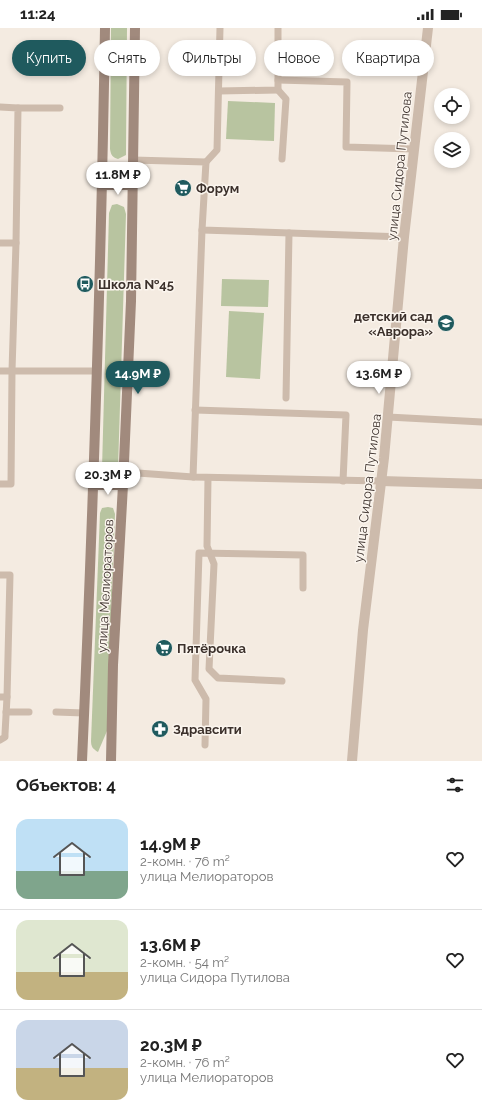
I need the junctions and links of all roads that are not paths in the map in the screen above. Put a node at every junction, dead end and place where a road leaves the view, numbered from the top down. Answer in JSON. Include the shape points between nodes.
{"nodes":[{"id":1,"x":105,"y":28,"type":"edge"},
{"id":2,"x":135,"y":28,"type":"edge"},
{"id":3,"x":220,"y":28,"type":"edge"},
{"id":4,"x":278,"y":28,"type":"edge"},
{"id":5,"x":428,"y":28,"type":"edge"},
{"id":6,"x":278,"y":80,"type":"junction"},
{"id":7,"x":278,"y":90,"type":"junction"},
{"id":8,"x":219,"y":91,"type":"junction"},
{"id":9,"x":0,"y":107,"type":"edge"},
{"id":10,"x":18,"y":108,"type":"junction"},
{"id":11,"x":60,"y":108,"type":"dead end"},
{"id":12,"x":414,"y":149,"type":"junction"},
{"id":13,"x":133,"y":160,"type":"junction"},
{"id":14,"x":282,"y":160,"type":"dead end"},
{"id":15,"x":206,"y":162,"type":"junction"},
{"id":16,"x":103,"y":185,"type":"junction"},
{"id":17,"x":132,"y":185,"type":"junction"},
{"id":18,"x":202,"y":230,"type":"junction"},
{"id":19,"x":289,"y":233,"type":"junction"},
{"id":20,"x":404,"y":237,"type":"junction"},
{"id":21,"x":0,"y":243,"type":"edge"},
{"id":22,"x":16,"y":243,"type":"junction"},
{"id":23,"x":0,"y":371,"type":"edge"},
{"id":24,"x":12,"y":371,"type":"junction"},
{"id":25,"x":97,"y":371,"type":"junction"},
{"id":26,"x":286,"y":398,"type":"dead end"},
{"id":27,"x":195,"y":410,"type":"junction"},
{"id":28,"x":388,"y":417,"type":"junction"},
{"id":29,"x":482,"y":422,"type":"edge"},
{"id":30,"x":124,"y":472,"type":"junction"},
{"id":31,"x":192,"y":477,"type":"junction"},
{"id":32,"x":208,"y":478,"type":"junction"},
{"id":33,"x":343,"y":481,"type":"junction"},
{"id":34,"x":381,"y":481,"type":"junction"},
{"id":35,"x":0,"y":484,"type":"edge"},
{"id":36,"x":482,"y":484,"type":"edge"},
{"id":37,"x":94,"y":485,"type":"junction"},
{"id":38,"x":123,"y":485,"type":"junction"},
{"id":39,"x":210,"y":553,"type":"junction"},
{"id":40,"x":0,"y":575,"type":"edge"},
{"id":41,"x":303,"y":588,"type":"dead end"},
{"id":42,"x":282,"y":681,"type":"dead end"},
{"id":43,"x":3,"y":697,"type":"edge"},
{"id":44,"x":6,"y":712,"type":"junction"},
{"id":45,"x":29,"y":712,"type":"dead end"},
{"id":46,"x":56,"y":712,"type":"dead end"},
{"id":47,"x":84,"y":713,"type":"junction"},
{"id":48,"x":0,"y":740,"type":"edge"},
{"id":49,"x":206,"y":745,"type":"dead end"},
{"id":50,"x":82,"y":761,"type":"edge"},
{"id":51,"x":111,"y":761,"type":"edge"},
{"id":52,"x":352,"y":761,"type":"edge"}],
"edges":[{"from":1,"to":16,"type":"street","name":"улица Мелиораторов"},
{"from":2,"to":13,"type":"street","name":"улица Мелиораторов"},
{"from":3,"to":8,"type":"lane"},
{"from":4,"to":6,"type":"lane"},
{"from":5,"to":12,"type":"street","name":"улица Сидора Путилова"},
{"from":6,"to":7,"type":"lane"},
{"from":6,"to":12,"type":"lane","via":[[347,82],[346,147]]},
{"from":7,"to":8,"type":"lane"},
{"from":7,"to":14,"type":"lane","via":[[286,99]]},
{"from":8,"to":15,"type":"lane","via":[[217,150]]},
{"from":9,"to":10,"type":"lane"},
{"from":10,"to":11,"type":"lane"},
{"from":10,"to":22,"type":"lane"},
{"from":12,"to":20,"type":"street","name":"улица Сидора Путилова"},
{"from":13,"to":15,"type":"lane"},
{"from":13,"to":17,"type":"street","name":"улица Мелиораторов"},
{"from":15,"to":18,"type":"lane"},
{"from":16,"to":17,"type":"street"},
{"from":16,"to":25,"type":"street","name":"улица Мелиораторов"},
{"from":17,"to":30,"type":"street","name":"улица Мелиораторов","via":[[132,301]]},
{"from":18,"to":19,"type":"lane"},
{"from":18,"to":27,"type":"lane"},
{"from":19,"to":20,"type":"lane"},
{"from":19,"to":26,"type":"lane"},
{"from":20,"to":28,"type":"street","name":"улица Сидора Путилова"},
{"from":21,"to":22,"type":"lane"},
{"from":22,"to":24,"type":"lane"},
{"from":23,"to":24,"type":"lane"},
{"from":24,"to":25,"type":"lane"},
{"from":24,"to":35,"type":"lane","via":[[11,484]]},
{"from":25,"to":37,"type":"street","name":"улица Мелиораторов"},
{"from":27,"to":31,"type":"lane"},
{"from":27,"to":33,"type":"lane","via":[[346,415]]},
{"from":28,"to":29,"type":"lane"},
{"from":28,"to":34,"type":"street","name":"улица Сидора Путилова"},
{"from":30,"to":31,"type":"lane"},
{"from":30,"to":38,"type":"street","name":"улица Мелиораторов"},
{"from":31,"to":32,"type":"lane"},
{"from":32,"to":33,"type":"lane"},
{"from":32,"to":39,"type":"lane","via":[[207,546]]},
{"from":33,"to":34,"type":"lane"},
{"from":34,"to":36,"type":"street"},
{"from":34,"to":52,"type":"street","name":"улица Сидора Путилова","via":[[363,630]]},
{"from":37,"to":38,"type":"street"},
{"from":37,"to":47,"type":"street","name":"улица Мелиораторов"},
{"from":38,"to":51,"type":"street","name":"улица Мелиораторов","via":[[113,665]]},
{"from":39,"to":41,"type":"lane","via":[[303,555]]},
{"from":39,"to":42,"type":"lane","via":[[214,564],[209,669],[218,678]]},
{"from":39,"to":49,"type":"lane","via":[[199,553],[195,680],[206,699]]},
{"from":40,"to":43,"type":"lane","via":[[10,575]]},
{"from":43,"to":44,"type":"lane"},
{"from":44,"to":45,"type":"lane"},
{"from":44,"to":48,"type":"lane","via":[[5,737]]},
{"from":46,"to":47,"type":"lane"},
{"from":47,"to":50,"type":"street","name":"улица Мелиораторов"}]}
